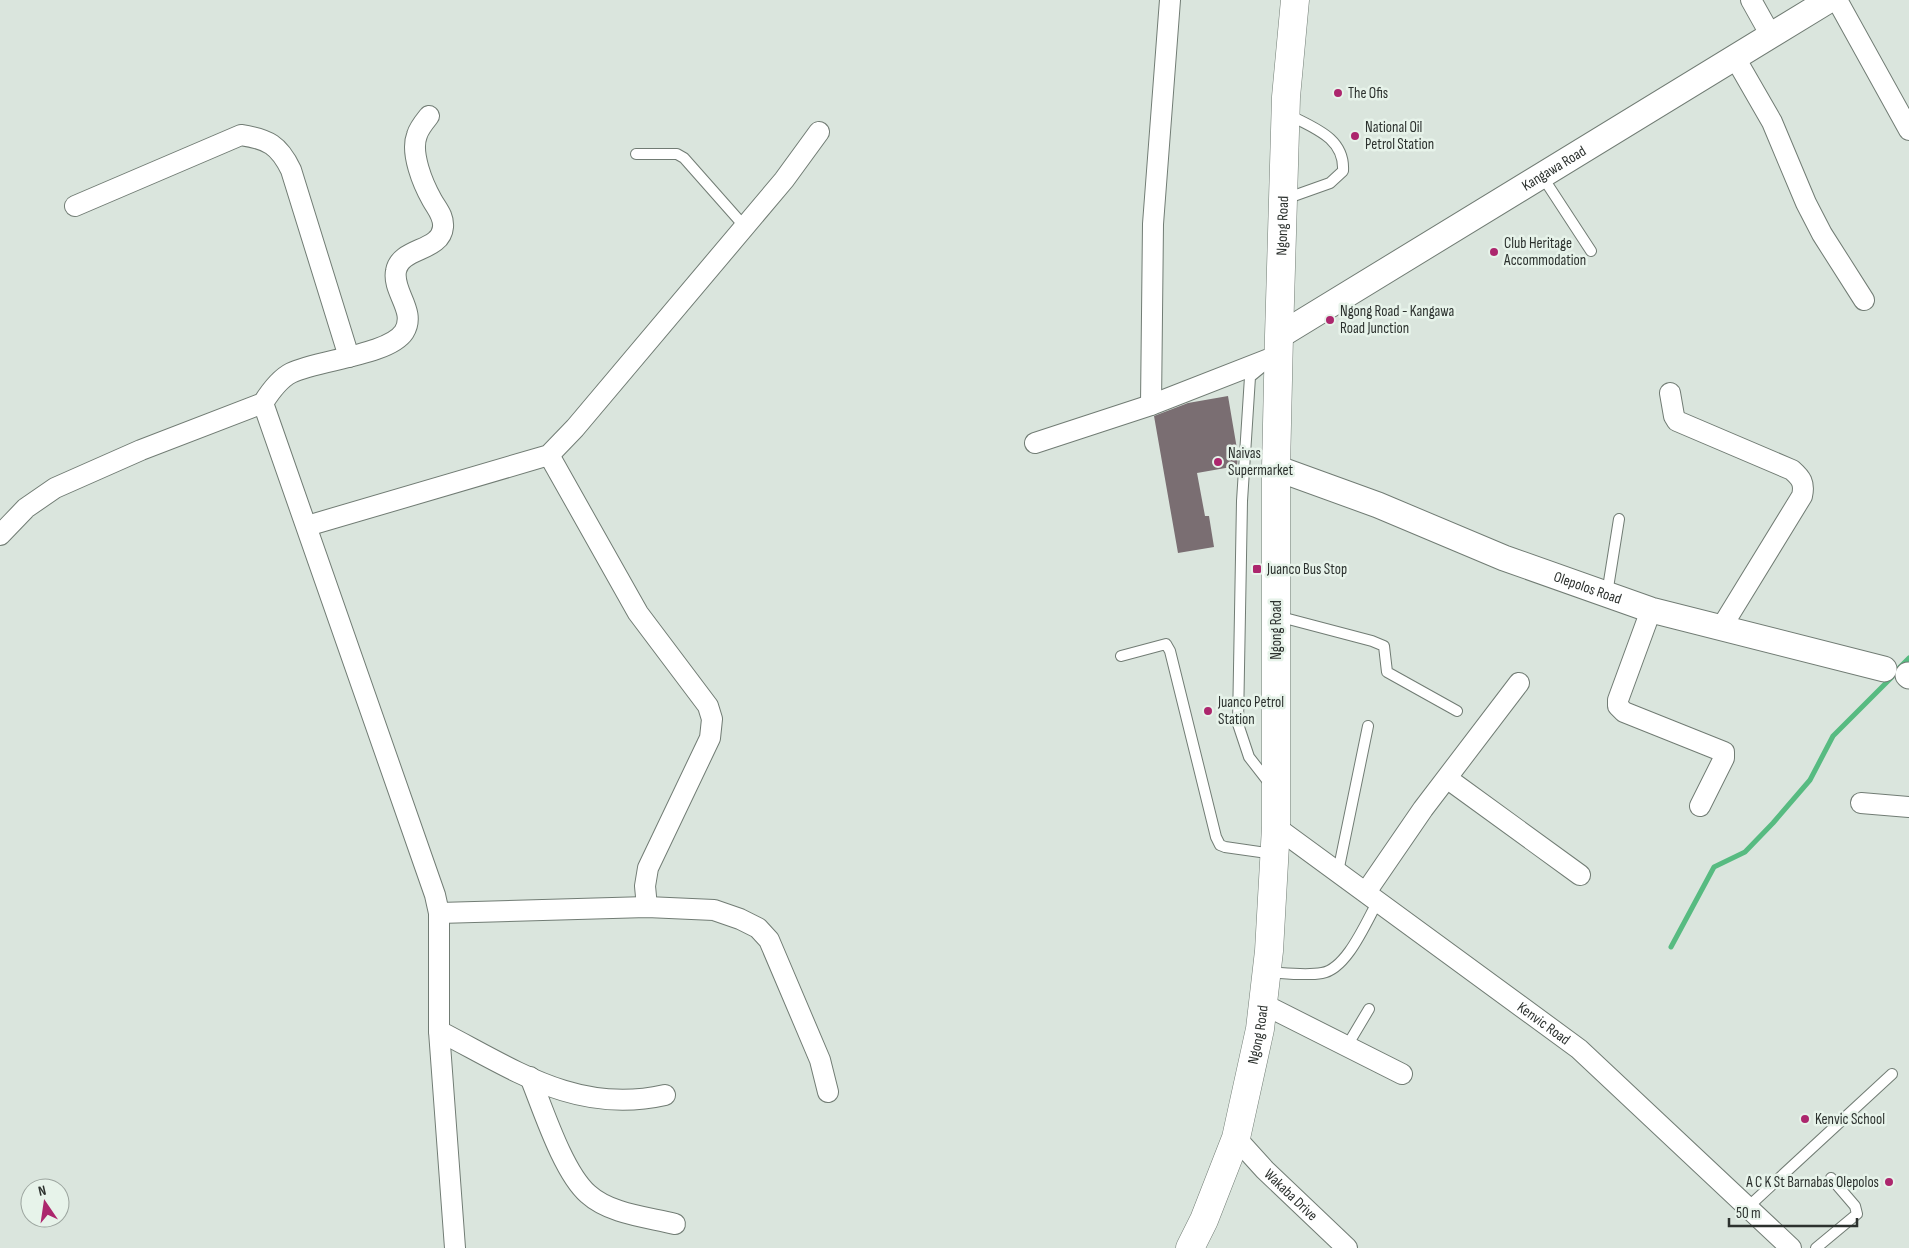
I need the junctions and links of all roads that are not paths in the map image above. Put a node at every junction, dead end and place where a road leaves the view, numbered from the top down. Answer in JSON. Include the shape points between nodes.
{"nodes":[{"id":1,"x":1170,"y":0,"type":"edge"},
{"id":2,"x":1296,"y":0,"type":"edge"},
{"id":3,"x":1751,"y":0,"type":"edge"},
{"id":4,"x":1829,"y":0,"type":"edge"},
{"id":5,"x":1837,"y":0,"type":"edge"},
{"id":6,"x":1770,"y":34,"type":"junction"},
{"id":7,"x":1734,"y":56,"type":"junction"},
{"id":8,"x":1286,"y":113,"type":"junction"},
{"id":9,"x":429,"y":116,"type":"dead end"},
{"id":10,"x":1909,"y":130,"type":"edge"},
{"id":11,"x":819,"y":132,"type":"dead end"},
{"id":12,"x":636,"y":154,"type":"dead end"},
{"id":13,"x":1541,"y":175,"type":"junction"},
{"id":14,"x":1283,"y":200,"type":"junction"},
{"id":15,"x":75,"y":206,"type":"dead end"},
{"id":16,"x":745,"y":227,"type":"junction"},
{"id":17,"x":1591,"y":252,"type":"dead end"},
{"id":18,"x":1864,"y":300,"type":"dead end"},
{"id":19,"x":1279,"y":345,"type":"junction"},
{"id":20,"x":349,"y":357,"type":"junction"},
{"id":21,"x":1670,"y":393,"type":"dead end"},
{"id":22,"x":263,"y":403,"type":"junction"},
{"id":23,"x":1151,"y":405,"type":"junction"},
{"id":24,"x":1035,"y":443,"type":"dead end"},
{"id":25,"x":549,"y":454,"type":"junction"},
{"id":26,"x":1276,"y":468,"type":"junction"},
{"id":27,"x":1619,"y":519,"type":"dead end"},
{"id":28,"x":307,"y":526,"type":"junction"},
{"id":29,"x":0,"y":535,"type":"edge"},
{"id":30,"x":1607,"y":595,"type":"junction"},
{"id":31,"x":1651,"y":610,"type":"junction"},
{"id":32,"x":1276,"y":615,"type":"junction"},
{"id":33,"x":1721,"y":628,"type":"junction"},
{"id":34,"x":1121,"y":656,"type":"dead end"},
{"id":35,"x":1884,"y":669,"type":"joint"},
{"id":36,"x":1908,"y":676,"type":"edge"},
{"id":37,"x":1519,"y":683,"type":"dead end"},
{"id":38,"x":1457,"y":710,"type":"dead end"},
{"id":39,"x":1368,"y":726,"type":"dead end"},
{"id":40,"x":1448,"y":779,"type":"junction"},
{"id":41,"x":1276,"y":791,"type":"junction"},
{"id":42,"x":1861,"y":804,"type":"dead end"},
{"id":43,"x":1700,"y":806,"type":"dead end"},
{"id":44,"x":1909,"y":807,"type":"edge"},
{"id":45,"x":1276,"y":826,"type":"junction"},
{"id":46,"x":1275,"y":855,"type":"junction"},
{"id":47,"x":1338,"y":872,"type":"junction"},
{"id":48,"x":1580,"y":875,"type":"dead end"},
{"id":49,"x":1372,"y":897,"type":"junction"},
{"id":50,"x":647,"y":907,"type":"junction"},
{"id":51,"x":439,"y":913,"type":"junction"},
{"id":52,"x":1267,"y":972,"type":"junction"},
{"id":53,"x":1263,"y":1004,"type":"junction"},
{"id":54,"x":1369,"y":1009,"type":"dead end"},
{"id":55,"x":439,"y":1031,"type":"junction"},
{"id":56,"x":1347,"y":1046,"type":"junction"},
{"id":57,"x":1402,"y":1074,"type":"dead end"},
{"id":58,"x":1892,"y":1074,"type":"dead end"},
{"id":59,"x":530,"y":1077,"type":"junction"},
{"id":60,"x":828,"y":1092,"type":"dead end"},
{"id":61,"x":666,"y":1095,"type":"dead end"},
{"id":62,"x":1236,"y":1138,"type":"junction"},
{"id":63,"x":1831,"y":1178,"type":"dead end"},
{"id":64,"x":1748,"y":1207,"type":"junction"},
{"id":65,"x":675,"y":1224,"type":"dead end"},
{"id":66,"x":455,"y":1248,"type":"edge"},
{"id":67,"x":1190,"y":1248,"type":"edge"},
{"id":68,"x":1348,"y":1248,"type":"edge"},
{"id":69,"x":1791,"y":1248,"type":"edge"},
{"id":70,"x":1816,"y":1248,"type":"edge"}],
"edges":[{"from":1,"to":23,"type":"street","via":[[1154,224]]},
{"from":2,"to":8,"type":"main road","name":"Ngong Road"},
{"from":3,"to":6,"type":"street"},
{"from":4,"to":6,"type":"street","name":"Kangawa Road"},
{"from":5,"to":10,"type":"street"},
{"from":6,"to":7,"type":"street","name":"Kangawa Road"},
{"from":7,"to":13,"type":"street","name":"Kangawa Road"},
{"from":7,"to":18,"type":"street","via":[[1772,122],[1822,234]]},
{"from":8,"to":14,"type":"main road","name":"Ngong Road"},
{"from":8,"to":14,"type":"lane","via":[[1323,133],[1337,146],[1343,158],[1343,171],[1330,184]]},
{"from":9,"to":20,"type":"street","via":[[417,134],[415,147],[426,188],[441,214],[442,235],[400,261],[396,271],[408,315],[404,331],[396,340]]},
{"from":11,"to":16,"type":"street"},
{"from":12,"to":16,"type":"lane","via":[[677,154],[684,158]]},
{"from":13,"to":17,"type":"lane"},
{"from":13,"to":19,"type":"street","name":"Kangawa Road"},
{"from":14,"to":19,"type":"main road","name":"Ngong Road"},
{"from":15,"to":20,"type":"street","via":[[241,135],[270,143],[283,153],[291,170]]},
{"from":16,"to":25,"type":"street","via":[[575,428]]},
{"from":19,"to":23,"type":"street"},
{"from":19,"to":26,"type":"main road","name":"Ngong Road"},
{"from":19,"to":41,"type":"lane","via":[[1250,377],[1242,501],[1238,724],[1249,757]]},
{"from":20,"to":22,"type":"street","via":[[290,374],[273,388]]},
{"from":21,"to":33,"type":"street","via":[[1678,421],[1792,470],[1804,486],[1802,496]]},
{"from":22,"to":28,"type":"street"},
{"from":22,"to":29,"type":"street","via":[[141,450],[55,488],[26,508]]},
{"from":23,"to":24,"type":"street"},
{"from":25,"to":28,"type":"street"},
{"from":25,"to":50,"type":"street","via":[[638,614],[701,695],[712,719],[710,738],[648,868],[644,886]]},
{"from":26,"to":30,"type":"street","name":"Olepolos Road"},
{"from":26,"to":32,"type":"main road","name":"Ngong Road"},
{"from":27,"to":30,"type":"lane"},
{"from":28,"to":51,"type":"street","via":[[427,870]]},
{"from":30,"to":31,"type":"street","name":"Olepolos Road"},
{"from":31,"to":33,"type":"street","name":"Olepolos Road"},
{"from":31,"to":43,"type":"street","via":[[1618,706],[1624,712],[1724,752]]},
{"from":32,"to":38,"type":"lane","via":[[1384,646],[1387,672]]},
{"from":32,"to":41,"type":"main road","name":"Ngong Road"},
{"from":33,"to":35,"type":"street","name":"Olepolos Road"},
{"from":34,"to":46,"type":"lane","via":[[1166,644],[1220,845]]},
{"from":35,"to":36,"type":"street","name":"Olepolos Road"},
{"from":37,"to":40,"type":"street"},
{"from":39,"to":47,"type":"lane"},
{"from":40,"to":48,"type":"street"},
{"from":40,"to":49,"type":"street","via":[[1423,809]]},
{"from":41,"to":45,"type":"main road","name":"Ngong Road"},
{"from":42,"to":44,"type":"street"},
{"from":45,"to":46,"type":"main road","name":"Ngong Road"},
{"from":45,"to":47,"type":"street","name":"Kenvic Road"},
{"from":46,"to":52,"type":"main road","name":"Ngong Road"},
{"from":47,"to":49,"type":"street","name":"Kenvic Road"},
{"from":49,"to":52,"type":"lane","via":[[1348,954],[1335,968],[1320,974]]},
{"from":49,"to":64,"type":"street","name":"Kenvic Road","via":[[1579,1049]]},
{"from":50,"to":51,"type":"street"},
{"from":50,"to":60,"type":"street","via":[[714,910],[758,928],[780,961],[820,1060]]},
{"from":51,"to":55,"type":"street"},
{"from":52,"to":53,"type":"main road","name":"Ngong Road"},
{"from":53,"to":56,"type":"street"},
{"from":53,"to":62,"type":"main road","name":"Ngong Road"},
{"from":54,"to":56,"type":"lane"},
{"from":55,"to":59,"type":"street"},
{"from":55,"to":66,"type":"street"},
{"from":56,"to":57,"type":"street"},
{"from":58,"to":64,"type":"lane"},
{"from":59,"to":61,"type":"street","via":[[560,1091],[606,1101],[642,1100]]},
{"from":59,"to":65,"type":"street","via":[[557,1143],[573,1175],[588,1194],[616,1210]]},
{"from":62,"to":67,"type":"main road","name":"Ngong Road"},
{"from":62,"to":68,"type":"street","name":"Wakaba Drive","via":[[1265,1170]]},
{"from":63,"to":70,"type":"lane","via":[[1855,1206],[1856,1214]]},
{"from":64,"to":69,"type":"street","name":"Kenvic Road"}]}
